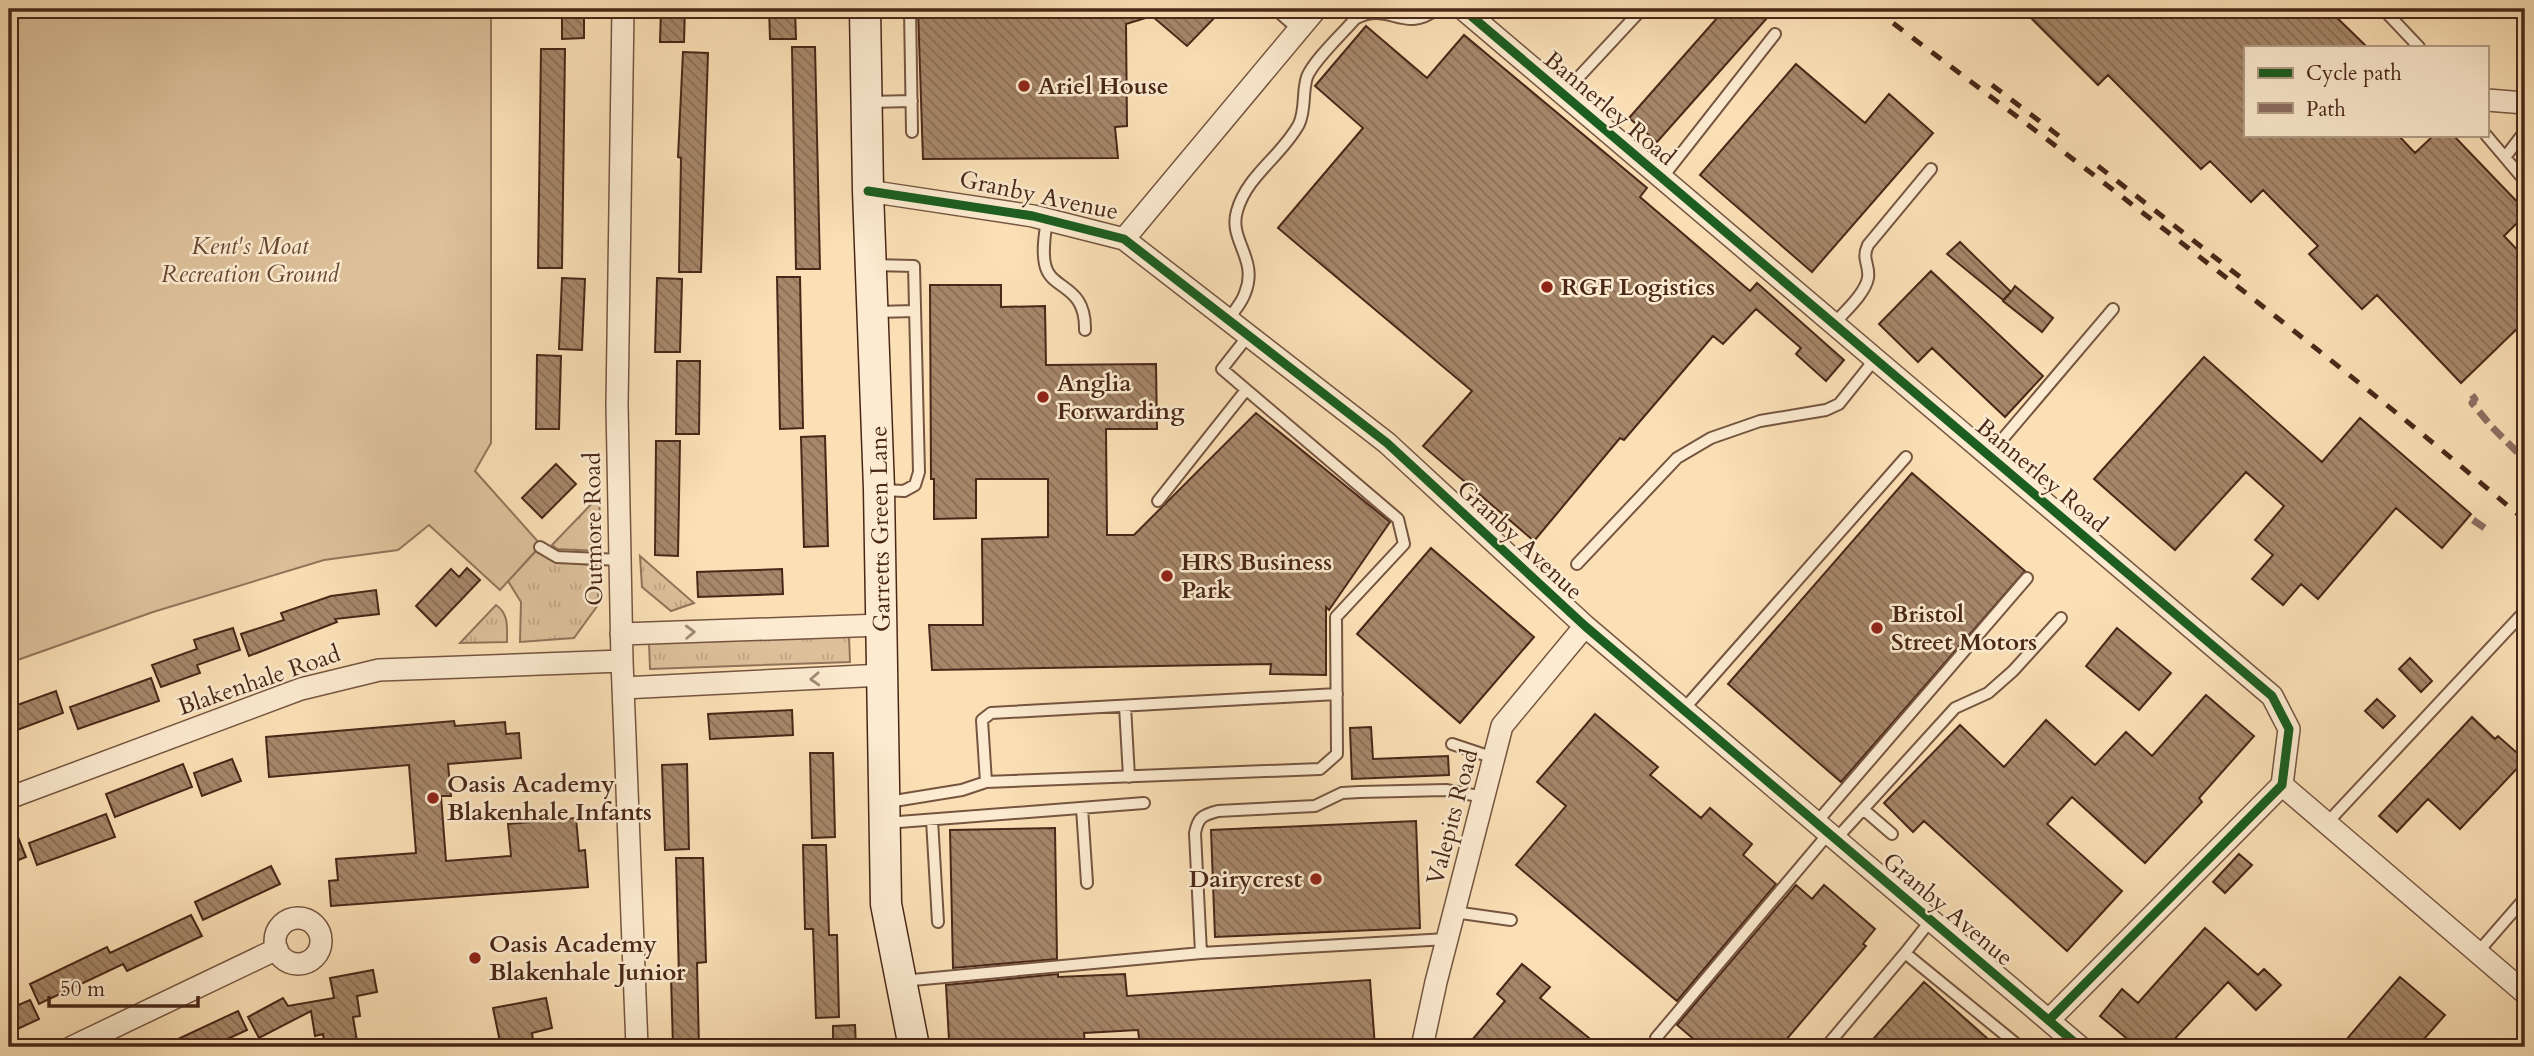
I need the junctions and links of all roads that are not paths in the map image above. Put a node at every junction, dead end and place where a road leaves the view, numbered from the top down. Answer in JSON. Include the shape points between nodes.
{"nodes":[{"id":1,"x":623,"y":9,"type":"edge"},
{"id":2,"x":865,"y":9,"type":"edge"},
{"id":3,"x":910,"y":9,"type":"edge"},
{"id":4,"x":1275,"y":9,"type":"edge"},
{"id":5,"x":1316,"y":9,"type":"edge"},
{"id":6,"x":1437,"y":9,"type":"edge"},
{"id":7,"x":1463,"y":9,"type":"edge"},
{"id":8,"x":1642,"y":9,"type":"edge"},
{"id":9,"x":2382,"y":9,"type":"edge"},
{"id":10,"x":1298,"y":29,"type":"junction"},
{"id":11,"x":1775,"y":34,"type":"dead end"},
{"id":12,"x":2417,"y":46,"type":"edge"},
{"id":13,"x":1563,"y":94,"type":"junction"},
{"id":14,"x":2488,"y":100,"type":"edge"},
{"id":15,"x":912,"y":101,"type":"junction"},
{"id":16,"x":867,"y":103,"type":"junction"},
{"id":17,"x":2525,"y":103,"type":"edge"},
{"id":18,"x":2525,"y":131,"type":"edge"},
{"id":19,"x":912,"y":132,"type":"dead end"},
{"id":20,"x":2487,"y":136,"type":"edge"},
{"id":21,"x":2505,"y":156,"type":"junction"},
{"id":22,"x":1931,"y":169,"type":"dead end"},
{"id":23,"x":1662,"y":178,"type":"junction"},
{"id":24,"x":2525,"y":181,"type":"edge"},
{"id":25,"x":868,"y":191,"type":"junction"},
{"id":26,"x":1047,"y":220,"type":"junction"},
{"id":27,"x":1124,"y":239,"type":"junction"},
{"id":28,"x":871,"y":265,"type":"junction"},
{"id":29,"x":2113,"y":309,"type":"dead end"},
{"id":30,"x":915,"y":311,"type":"junction"},
{"id":31,"x":873,"y":313,"type":"junction"},
{"id":32,"x":1228,"y":320,"type":"junction"},
{"id":33,"x":1834,"y":324,"type":"junction"},
{"id":34,"x":1086,"y":330,"type":"dead end"},
{"id":35,"x":1248,"y":336,"type":"junction"},
{"id":36,"x":1875,"y":359,"type":"junction"},
{"id":37,"x":1246,"y":390,"type":"junction"},
{"id":38,"x":1989,"y":455,"type":"junction"},
{"id":39,"x":1906,"y":457,"type":"dead end"},
{"id":40,"x":879,"y":489,"type":"junction"},
{"id":41,"x":1158,"y":501,"type":"dead end"},
{"id":42,"x":540,"y":547,"type":"dead end"},
{"id":43,"x":620,"y":560,"type":"junction"},
{"id":44,"x":1577,"y":564,"type":"dead end"},
{"id":45,"x":2027,"y":578,"type":"dead end"},
{"id":46,"x":2525,"y":611,"type":"edge"},
{"id":47,"x":2061,"y":618,"type":"dead end"},
{"id":48,"x":882,"y":625,"type":"junction"},
{"id":49,"x":1585,"y":626,"type":"junction"},
{"id":50,"x":621,"y":634,"type":"junction"},
{"id":51,"x":622,"y":661,"type":"junction"},
{"id":52,"x":883,"y":675,"type":"junction"},
{"id":53,"x":623,"y":688,"type":"junction"},
{"id":54,"x":1337,"y":694,"type":"junction"},
{"id":55,"x":1125,"y":706,"type":"junction"},
{"id":56,"x":1683,"y":710,"type":"junction"},
{"id":57,"x":1452,"y":744,"type":"dead end"},
{"id":58,"x":1494,"y":758,"type":"junction"},
{"id":59,"x":1129,"y":777,"type":"junction"},
{"id":60,"x":986,"y":782,"type":"junction"},
{"id":61,"x":2282,"y":785,"type":"junction"},
{"id":62,"x":1484,"y":797,"type":"junction"},
{"id":63,"x":9,"y":798,"type":"edge"},
{"id":64,"x":1144,"y":803,"type":"dead end"},
{"id":65,"x":1082,"y":808,"type":"junction"},
{"id":66,"x":1863,"y":809,"type":"junction"},
{"id":67,"x":886,"y":813,"type":"junction"},
{"id":68,"x":932,"y":820,"type":"junction"},
{"id":69,"x":2327,"y":823,"type":"junction"},
{"id":70,"x":1827,"y":832,"type":"junction"},
{"id":71,"x":1892,"y":834,"type":"dead end"},
{"id":72,"x":1087,"y":883,"type":"dead end"},
{"id":73,"x":2525,"y":898,"type":"edge"},
{"id":74,"x":1454,"y":912,"type":"junction"},
{"id":75,"x":1511,"y":920,"type":"dead end"},
{"id":76,"x":1931,"y":920,"type":"junction"},
{"id":77,"x":937,"y":922,"type":"dead end"},
{"id":78,"x":1447,"y":939,"type":"junction"},
{"id":79,"x":277,"y":949,"type":"dead end"},
{"id":80,"x":2478,"y":952,"type":"junction"},
{"id":81,"x":1201,"y":953,"type":"junction"},
{"id":82,"x":1905,"y":953,"type":"junction"},
{"id":83,"x":902,"y":981,"type":"junction"},
{"id":84,"x":2525,"y":993,"type":"edge"},
{"id":85,"x":2049,"y":1020,"type":"junction"},
{"id":86,"x":1656,"y":1038,"type":"dead end"},
{"id":87,"x":2070,"y":1044,"type":"edge"},
{"id":88,"x":72,"y":1047,"type":"edge"},
{"id":89,"x":638,"y":1047,"type":"edge"},
{"id":90,"x":914,"y":1047,"type":"edge"},
{"id":91,"x":1422,"y":1047,"type":"edge"},
{"id":92,"x":1826,"y":1047,"type":"edge"},
{"id":93,"x":2020,"y":1047,"type":"edge"}],
"edges":[{"from":1,"to":43,"type":"street","name":"Outmore Road","via":[[617,405]]},
{"from":2,"to":16,"type":"street","name":"Garretts Green Lane"},
{"from":3,"to":15,"type":"lane"},
{"from":4,"to":10,"type":"lane"},
{"from":5,"to":10,"type":"street"},
{"from":6,"to":32,"type":"lane","via":[[1423,18],[1409,19],[1391,13],[1364,13],[1308,74],[1300,122],[1244,192],[1236,213],[1235,228],[1248,260],[1249,278],[1245,295]]},
{"from":7,"to":13,"type":"street","name":"Bannerley Road"},
{"from":8,"to":13,"type":"lane"},
{"from":9,"to":12,"type":"lane"},
{"from":10,"to":27,"type":"street"},
{"from":11,"to":23,"type":"lane"},
{"from":13,"to":23,"type":"street","name":"Bannerley Road"},
{"from":14,"to":17,"type":"street"},
{"from":15,"to":16,"type":"lane"},
{"from":15,"to":19,"type":"lane"},
{"from":16,"to":25,"type":"street","name":"Garretts Green Lane"},
{"from":18,"to":21,"type":"lane"},
{"from":20,"to":21,"type":"lane"},
{"from":21,"to":24,"type":"lane"},
{"from":22,"to":33,"type":"lane","via":[[1868,245],[1864,254],[1868,279]]},
{"from":23,"to":33,"type":"street","name":"Bannerley Road"},
{"from":25,"to":26,"type":"street","name":"Granby Avenue"},
{"from":25,"to":28,"type":"street","name":"Garretts Green Lane"},
{"from":26,"to":27,"type":"street","name":"Granby Avenue"},
{"from":26,"to":34,"type":"lane","via":[[1045,265],[1083,306]]},
{"from":27,"to":32,"type":"street","name":"Granby Avenue"},
{"from":28,"to":30,"type":"lane","via":[[914,266]]},
{"from":28,"to":31,"type":"street","name":"Garretts Green Lane"},
{"from":29,"to":38,"type":"lane"},
{"from":30,"to":31,"type":"lane"},
{"from":30,"to":40,"type":"lane","via":[[919,472],[915,485],[904,491]]},
{"from":31,"to":40,"type":"street","name":"Garretts Green Lane"},
{"from":32,"to":35,"type":"street","name":"Granby Avenue"},
{"from":33,"to":36,"type":"street","name":"Bannerley Road"},
{"from":35,"to":37,"type":"lane","via":[[1222,369]]},
{"from":35,"to":49,"type":"street","name":"Granby Avenue","via":[[1387,443]]},
{"from":36,"to":38,"type":"street","name":"Bannerley Road"},
{"from":36,"to":44,"type":"lane","via":[[1839,404],[1760,421],[1711,438],[1677,458]]},
{"from":37,"to":41,"type":"lane"},
{"from":37,"to":54,"type":"lane","via":[[1398,519],[1404,544],[1336,617]]},
{"from":38,"to":61,"type":"street","name":"Bannerley Road","via":[[2273,696],[2290,729]]},
{"from":39,"to":56,"type":"lane"},
{"from":40,"to":48,"type":"street","name":"Garretts Green Lane"},
{"from":42,"to":43,"type":"lane","via":[[557,557]]},
{"from":43,"to":50,"type":"street","name":"Outmore Road"},
{"from":45,"to":70,"type":"lane"},
{"from":46,"to":69,"type":"lane"},
{"from":47,"to":66,"type":"lane","via":[[1988,693],[1955,708]]},
{"from":50,"to":48,"type":"street","one_way":true},
{"from":48,"to":52,"type":"street","name":"Garretts Green Lane"},
{"from":49,"to":56,"type":"street","name":"Granby Avenue"},
{"from":49,"to":58,"type":"street","name":"Valepits Road","via":[[1502,726]]},
{"from":50,"to":51,"type":"street","name":"Outmore Road"},
{"from":51,"to":53,"type":"street","name":"Outmore Road"},
{"from":51,"to":63,"type":"street","name":"Blakenhale Road","via":[[379,670],[337,679]]},
{"from":52,"to":53,"type":"street","one_way":true},
{"from":52,"to":67,"type":"street","name":"Garretts Green Lane"},
{"from":53,"to":89,"type":"street","name":"Outmore Road"},
{"from":54,"to":55,"type":"lane"},
{"from":54,"to":59,"type":"lane","via":[[1337,754],[1320,769]]},
{"from":55,"to":59,"type":"lane"},
{"from":55,"to":60,"type":"lane","via":[[991,713],[982,720]]},
{"from":56,"to":70,"type":"street","name":"Granby Avenue"},
{"from":57,"to":58,"type":"lane"},
{"from":58,"to":62,"type":"street","name":"Valepits Road"},
{"from":59,"to":60,"type":"lane"},
{"from":60,"to":67,"type":"lane"},
{"from":61,"to":69,"type":"street"},
{"from":61,"to":85,"type":"street"},
{"from":62,"to":74,"type":"street","name":"Valepits Road"},
{"from":62,"to":81,"type":"lane","via":[[1446,790],[1342,793],[1315,806],[1203,815],[1195,833]]},
{"from":64,"to":65,"type":"lane"},
{"from":65,"to":68,"type":"lane"},
{"from":65,"to":72,"type":"lane"},
{"from":66,"to":70,"type":"lane"},
{"from":66,"to":71,"type":"lane"},
{"from":67,"to":68,"type":"lane"},
{"from":67,"to":83,"type":"street","name":"Garretts Green Lane","via":[[886,904]]},
{"from":68,"to":77,"type":"lane"},
{"from":69,"to":80,"type":"street"},
{"from":70,"to":76,"type":"street","name":"Granby Avenue"},
{"from":70,"to":86,"type":"lane"},
{"from":73,"to":80,"type":"lane"},
{"from":74,"to":75,"type":"lane"},
{"from":74,"to":78,"type":"street","name":"Valepits Road"},
{"from":76,"to":82,"type":"lane"},
{"from":76,"to":85,"type":"street","name":"Granby Avenue"},
{"from":78,"to":81,"type":"lane"},
{"from":78,"to":91,"type":"street","name":"Valepits Road"},
{"from":79,"to":88,"type":"street"},
{"from":80,"to":84,"type":"street"},
{"from":81,"to":83,"type":"lane"},
{"from":82,"to":92,"type":"lane"},
{"from":82,"to":93,"type":"lane"},
{"from":83,"to":90,"type":"street","name":"Garretts Green Lane"},
{"from":85,"to":87,"type":"street","name":"Granby Avenue"}]}
